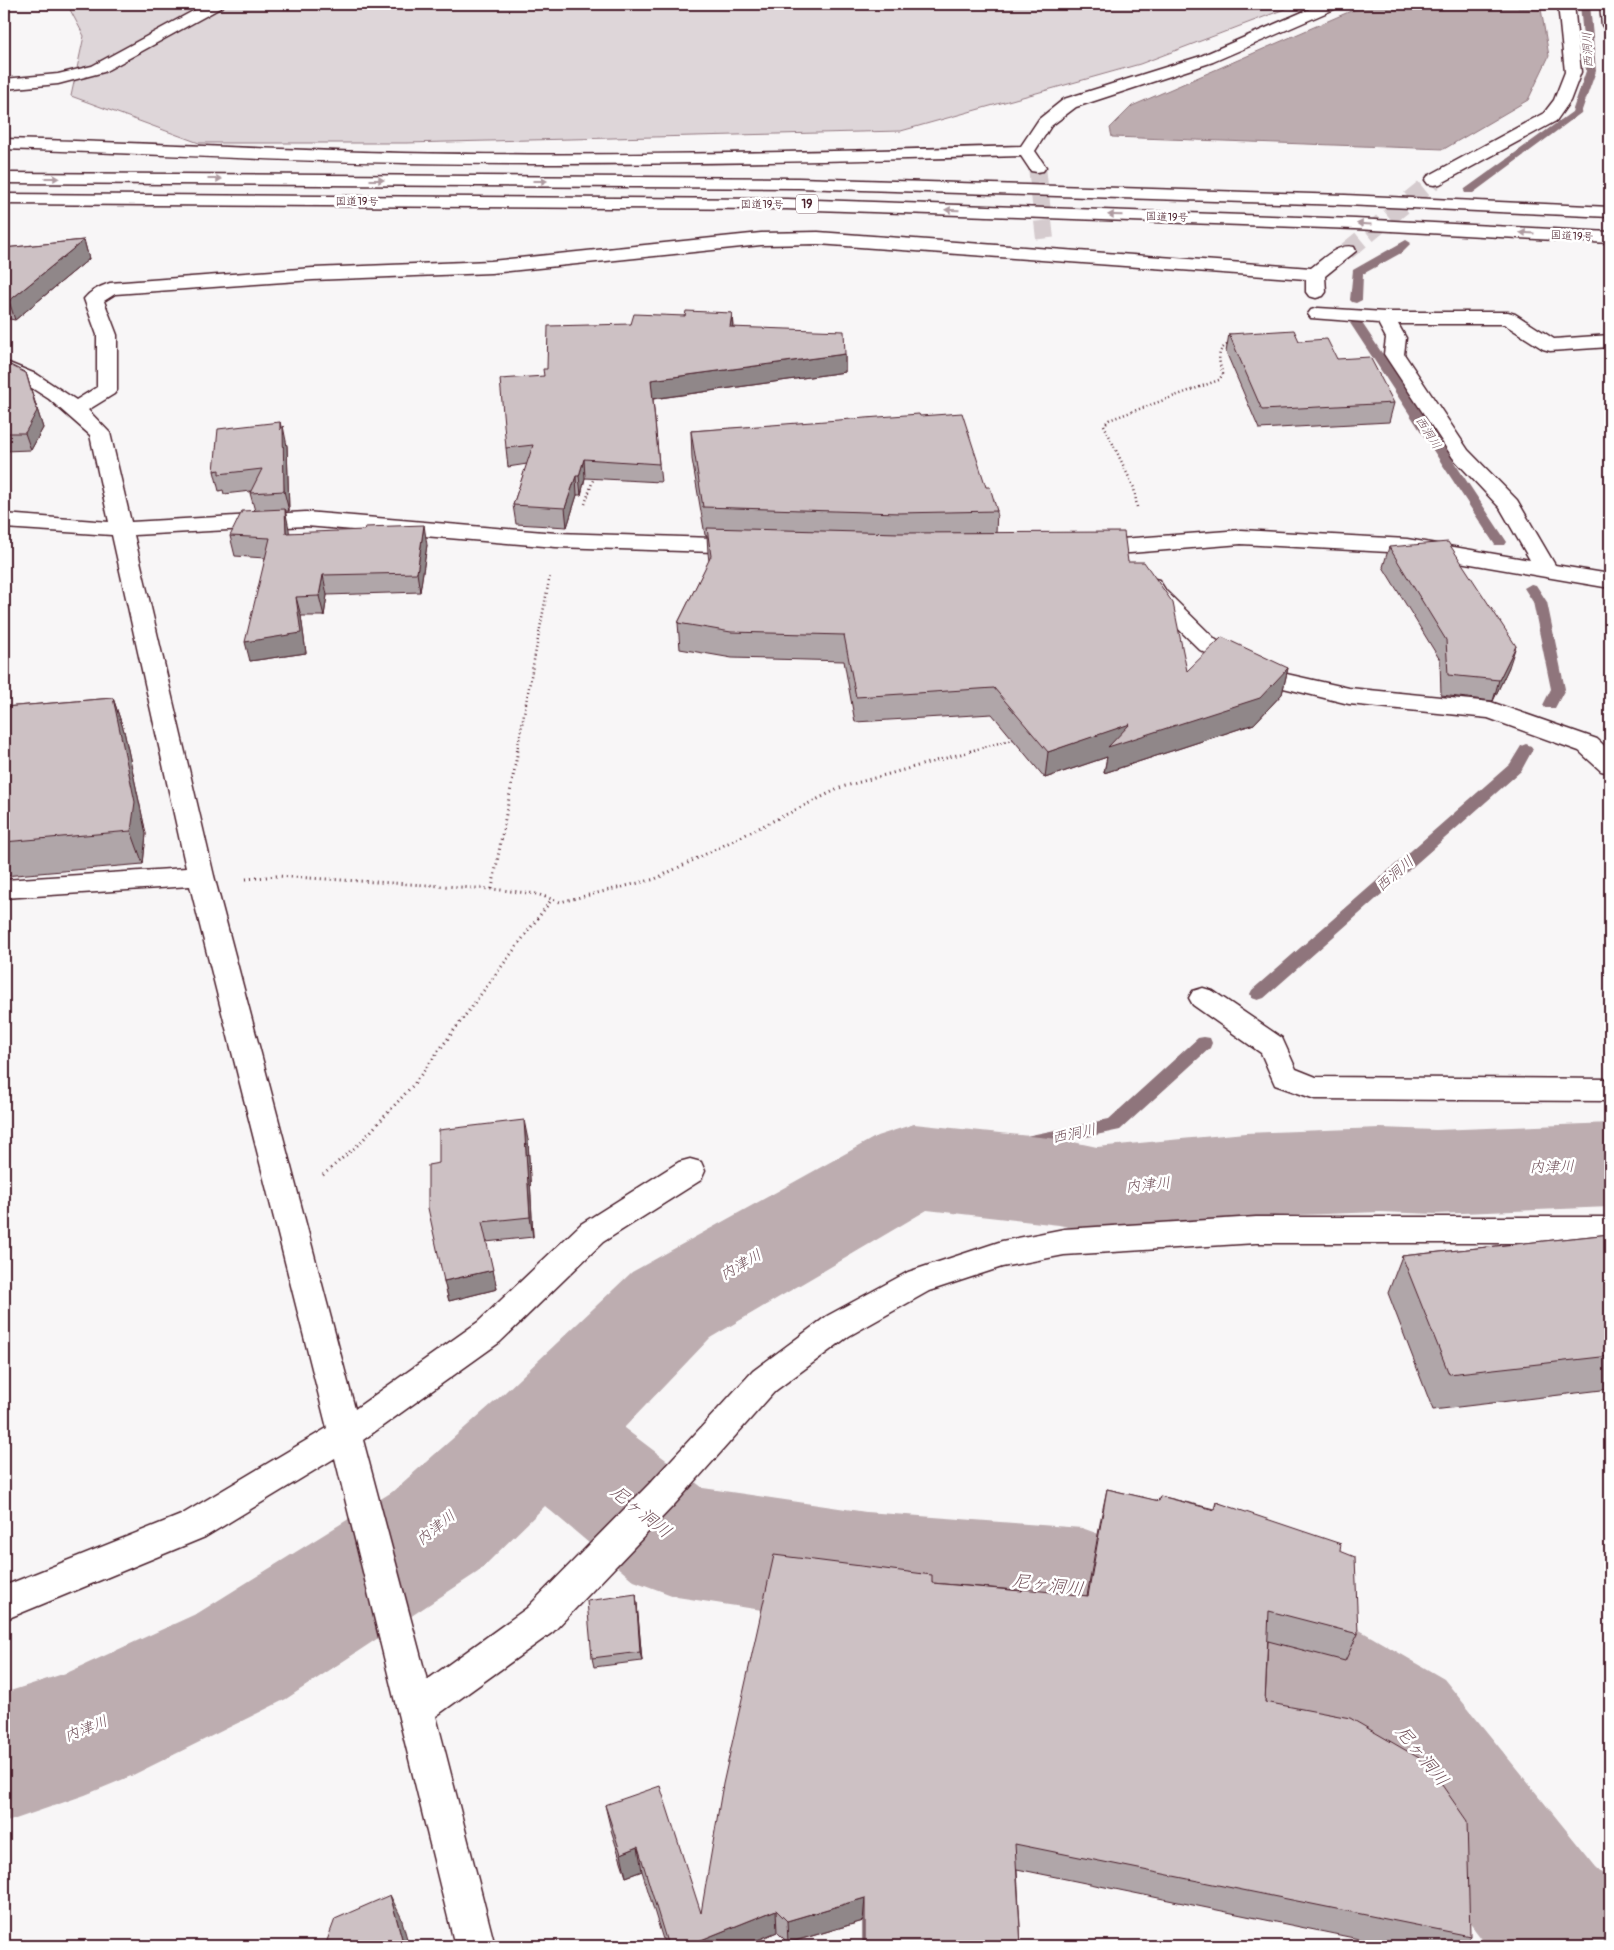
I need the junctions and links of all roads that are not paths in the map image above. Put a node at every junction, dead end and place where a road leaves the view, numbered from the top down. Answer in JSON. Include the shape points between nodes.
{"nodes":[{"id":1,"x":217,"y":4,"type":"edge"},
{"id":2,"x":1334,"y":4,"type":"edge"},
{"id":3,"x":1566,"y":4,"type":"edge"},
{"id":4,"x":1608,"y":4,"type":"edge"},
{"id":5,"x":1610,"y":25,"type":"edge"},
{"id":6,"x":4,"y":84,"type":"edge"},
{"id":7,"x":4,"y":144,"type":"edge"},
{"id":8,"x":1026,"y":151,"type":"junction"},
{"id":9,"x":575,"y":159,"type":"junction"},
{"id":10,"x":1037,"y":167,"type":"tunnel mouth"},
{"id":11,"x":4,"y":178,"type":"edge"},
{"id":12,"x":1434,"y":180,"type":"tunnel mouth"},
{"id":13,"x":568,"y":181,"type":"junction"},
{"id":14,"x":4,"y":199,"type":"edge"},
{"id":15,"x":1610,"y":212,"type":"edge"},
{"id":16,"x":1610,"y":238,"type":"edge"},
{"id":17,"x":1347,"y":251,"type":"tunnel mouth"},
{"id":18,"x":1315,"y":274,"type":"junction"},
{"id":19,"x":1385,"y":318,"type":"junction"},
{"id":20,"x":1610,"y":341,"type":"edge"},
{"id":21,"x":4,"y":367,"type":"edge"},
{"id":22,"x":76,"y":408,"type":"junction"},
{"id":23,"x":4,"y":521,"type":"edge"},
{"id":24,"x":122,"y":529,"type":"junction"},
{"id":25,"x":771,"y":546,"type":"edge"},
{"id":26,"x":1137,"y":546,"type":"junction"},
{"id":27,"x":1072,"y":547,"type":"edge"},
{"id":28,"x":1547,"y":570,"type":"junction"},
{"id":29,"x":1610,"y":581,"type":"edge"},
{"id":30,"x":1610,"y":765,"type":"edge"},
{"id":31,"x":202,"y":880,"type":"junction"},
{"id":32,"x":4,"y":889,"type":"edge"},
{"id":33,"x":1202,"y":998,"type":"dead end"},
{"id":34,"x":1610,"y":1090,"type":"edge"},
{"id":35,"x":690,"y":1171,"type":"dead end"},
{"id":36,"x":1610,"y":1230,"type":"edge"},
{"id":37,"x":344,"y":1435,"type":"junction"},
{"id":38,"x":4,"y":1603,"type":"edge"},
{"id":39,"x":416,"y":1709,"type":"junction"},
{"id":40,"x":475,"y":1946,"type":"edge"}],
"edges":[{"from":1,"to":6,"type":"main road","via":[[98,69],[58,79]]},
{"from":2,"to":8,"type":"main road","via":[[1207,59],[1070,103],[1045,123]]},
{"from":3,"to":12,"type":"main road","via":[[1573,72],[1562,101],[1550,117]]},
{"from":4,"to":5,"type":"main road"},
{"from":7,"to":9,"type":"main road","via":[[403,158]]},
{"from":8,"to":9,"type":"main road"},
{"from":8,"to":10,"type":"main road"},
{"from":9,"to":13,"type":"main road"},
{"from":11,"to":13,"type":"main road","name":"国道19号","number":"19","one_way":true},
{"from":13,"to":15,"type":"main road","name":"国道19号","number":"19","via":[[798,183],[1345,200]]},
{"from":16,"to":14,"type":"main road","name":"国道19号","number":"19","one_way":true,"via":[[1355,224],[787,204]]},
{"from":17,"to":18,"type":"main road"},
{"from":18,"to":19,"type":"main road","via":[[1318,320]]},
{"from":18,"to":22,"type":"main road","via":[[1043,247],[818,238],[761,239],[490,267],[313,274],[110,289],[94,299],[107,335],[107,390]]},
{"from":19,"to":20,"type":"main road","via":[[1508,318],[1550,345]]},
{"from":19,"to":28,"type":"main road","via":[[1396,338],[1394,354],[1460,454],[1509,505]]},
{"from":21,"to":22,"type":"main road","via":[[23,374]]},
{"from":22,"to":24,"type":"main road","via":[[100,433]]},
{"from":23,"to":24,"type":"main road"},
{"from":24,"to":25,"type":"main road","via":[[306,518],[565,541]]},
{"from":24,"to":31,"type":"main road"},
{"from":26,"to":27,"type":"main road"},
{"from":26,"to":28,"type":"main road","via":[[1241,537],[1397,545]]},
{"from":26,"to":30,"type":"main road","via":[[1157,595],[1208,645],[1275,678],[1349,696],[1492,710],[1588,745]]},
{"from":28,"to":29,"type":"main road"},
{"from":31,"to":32,"type":"main road"},
{"from":31,"to":37,"type":"main road"},
{"from":33,"to":34,"type":"main road","via":[[1272,1046],[1285,1077],[1314,1088]]},
{"from":35,"to":37,"type":"main road","via":[[592,1233],[489,1332]]},
{"from":36,"to":39,"type":"main road","via":[[1256,1230],[1064,1242],[1002,1254],[919,1281],[838,1326],[764,1381],[662,1494],[540,1620]]},
{"from":37,"to":38,"type":"main road","via":[[193,1526]]},
{"from":37,"to":39,"type":"main road"},
{"from":39,"to":40,"type":"main road"}]}
